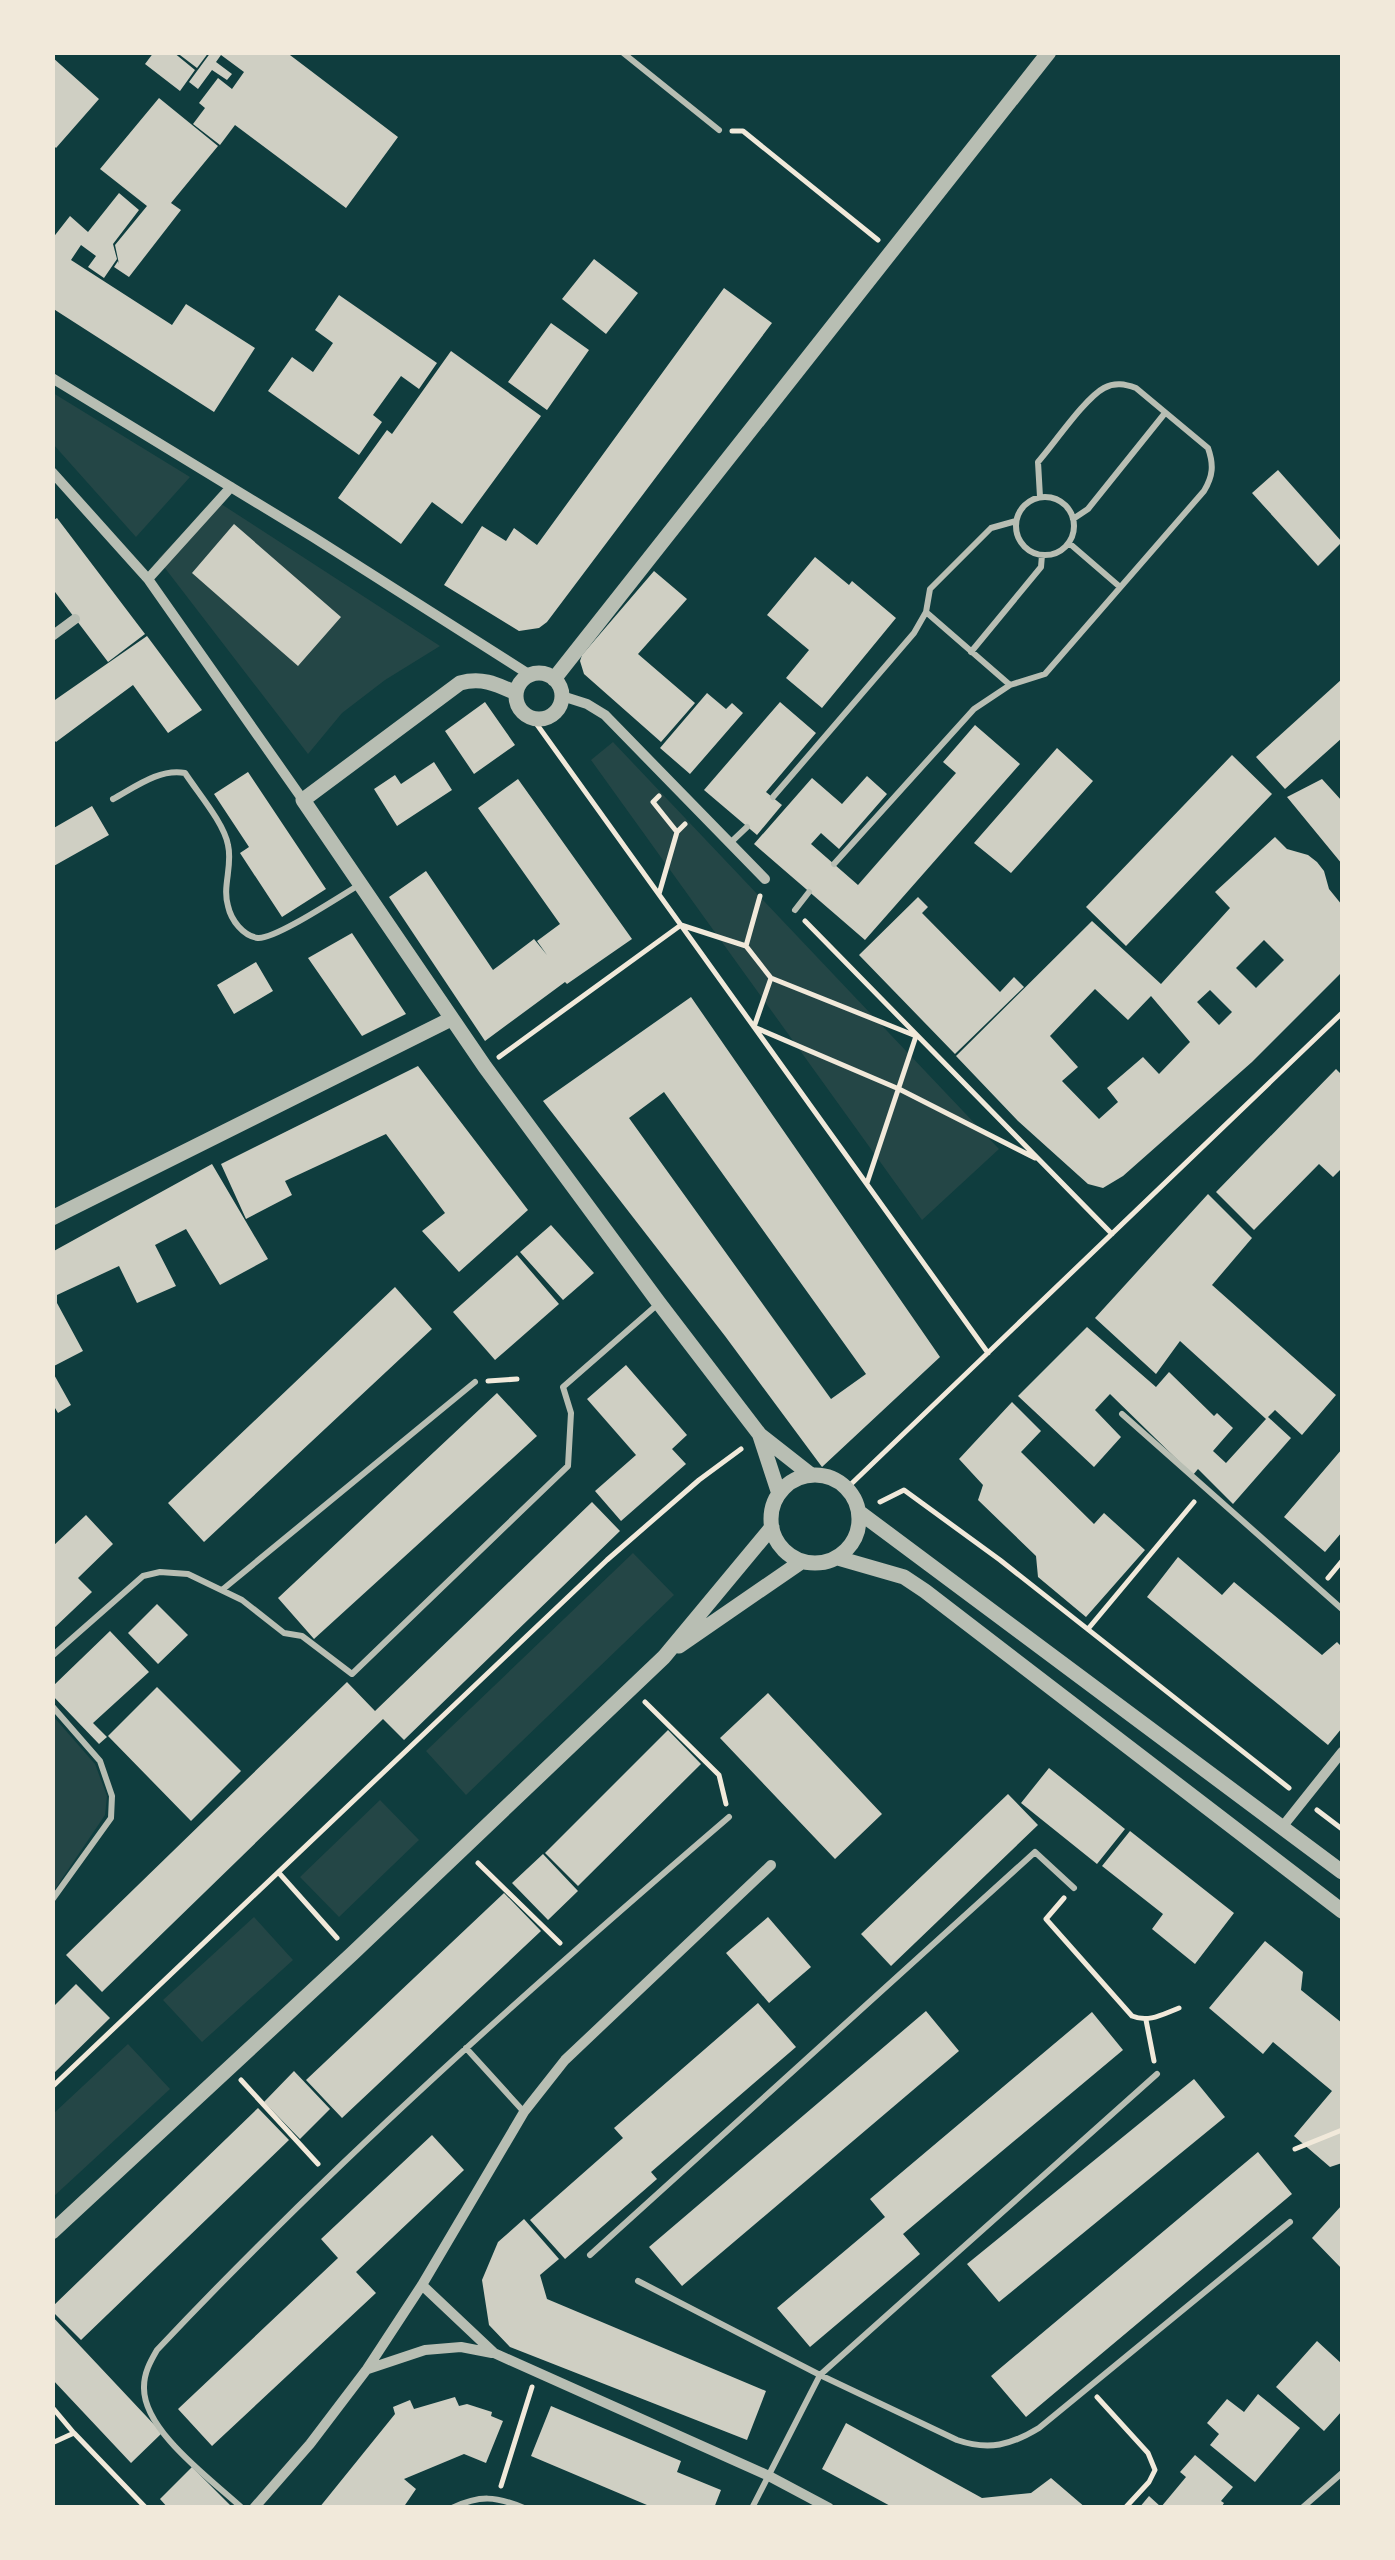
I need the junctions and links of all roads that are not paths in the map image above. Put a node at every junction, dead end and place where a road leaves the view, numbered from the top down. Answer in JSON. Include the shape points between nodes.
{"nodes":[{"id":1,"x":622,"y":52,"type":"edge"},
{"id":2,"x":1048,"y":52,"type":"edge"},
{"id":3,"x":719,"y":130,"type":"dead end"},
{"id":4,"x":52,"y":378,"type":"edge"},
{"id":5,"x":1165,"y":412,"type":"junction"},
{"id":6,"x":52,"y":472,"type":"edge"},
{"id":7,"x":231,"y":487,"type":"junction"},
{"id":8,"x":1040,"y":497,"type":"junction"},
{"id":9,"x":1073,"y":519,"type":"junction"},
{"id":10,"x":1016,"y":521,"type":"junction"},
{"id":11,"x":1069,"y":543,"type":"junction"},
{"id":12,"x":1042,"y":556,"type":"junction"},
{"id":13,"x":148,"y":579,"type":"junction"},
{"id":14,"x":1120,"y":587,"type":"junction"},
{"id":15,"x":926,"y":612,"type":"junction"},
{"id":16,"x":75,"y":619,"type":"dead end"},
{"id":17,"x":52,"y":636,"type":"edge"},
{"id":18,"x":972,"y":652,"type":"junction"},
{"id":19,"x":530,"y":675,"type":"junction"},
{"id":20,"x":554,"y":678,"type":"junction"},
{"id":21,"x":1010,"y":685,"type":"junction"},
{"id":22,"x":516,"y":692,"type":"junction"},
{"id":23,"x":562,"y":696,"type":"junction"},
{"id":24,"x":773,"y":797,"type":"dead end"},
{"id":25,"x":114,"y":799,"type":"dead end"},
{"id":26,"x":303,"y":800,"type":"junction"},
{"id":27,"x":747,"y":828,"type":"dead end"},
{"id":28,"x":730,"y":844,"type":"junction"},
{"id":29,"x":834,"y":864,"type":"dead end"},
{"id":30,"x":765,"y":879,"type":"road end"},
{"id":31,"x":360,"y":885,"type":"junction"},
{"id":32,"x":809,"y":892,"type":"dead end"},
{"id":33,"x":795,"y":910,"type":"road end"},
{"id":34,"x":451,"y":1019,"type":"junction"},
{"id":35,"x":52,"y":1218,"type":"edge"},
{"id":36,"x":658,"y":1303,"type":"junction"},
{"id":37,"x":475,"y":1382,"type":"road end"},
{"id":38,"x":1122,"y":1414,"type":"dead end"},
{"id":39,"x":760,"y":1435,"type":"junction"},
{"id":40,"x":812,"y":1475,"type":"junction"},
{"id":41,"x":779,"y":1494,"type":"junction"},
{"id":42,"x":859,"y":1512,"type":"junction"},
{"id":43,"x":772,"y":1527,"type":"junction"},
{"id":44,"x":838,"y":1558,"type":"junction"},
{"id":45,"x":801,"y":1562,"type":"junction"},
{"id":46,"x":222,"y":1590,"type":"junction"},
{"id":47,"x":1342,"y":1609,"type":"edge"},
{"id":48,"x":52,"y":1656,"type":"edge"},
{"id":49,"x":664,"y":1657,"type":"junction"},
{"id":50,"x":52,"y":1706,"type":"edge"},
{"id":51,"x":1342,"y":1752,"type":"edge"},
{"id":52,"x":729,"y":1817,"type":"road end"},
{"id":53,"x":1283,"y":1826,"type":"junction"},
{"id":54,"x":771,"y":1865,"type":"dead end"},
{"id":55,"x":1342,"y":1872,"type":"edge"},
{"id":56,"x":1074,"y":1888,"type":"road end"},
{"id":57,"x":53,"y":1900,"type":"edge"},
{"id":58,"x":1342,"y":1911,"type":"edge"},
{"id":59,"x":466,"y":2048,"type":"junction"},
{"id":60,"x":1157,"y":2074,"type":"road end"},
{"id":61,"x":524,"y":2112,"type":"junction"},
{"id":62,"x":1290,"y":2222,"type":"dead end"},
{"id":63,"x":52,"y":2232,"type":"edge"},
{"id":64,"x":590,"y":2256,"type":"dead end"},
{"id":65,"x":638,"y":2281,"type":"dead end"},
{"id":66,"x":422,"y":2285,"type":"junction"},
{"id":67,"x":494,"y":2353,"type":"junction"},
{"id":68,"x":367,"y":2369,"type":"junction"},
{"id":69,"x":820,"y":2376,"type":"junction"},
{"id":70,"x":1342,"y":2472,"type":"edge"},
{"id":71,"x":767,"y":2475,"type":"junction"},
{"id":72,"x":242,"y":2508,"type":"edge"},
{"id":73,"x":254,"y":2508,"type":"edge"},
{"id":74,"x":452,"y":2508,"type":"edge"},
{"id":75,"x":524,"y":2508,"type":"edge"},
{"id":76,"x":752,"y":2508,"type":"edge"},
{"id":77,"x":829,"y":2508,"type":"edge"},
{"id":78,"x":1302,"y":2508,"type":"edge"}],
"edges":[{"from":1,"to":3,"type":"lane"},
{"from":2,"to":20,"type":"street"},
{"from":4,"to":7,"type":"street"},
{"from":5,"to":8,"type":"lane","via":[[1128,385],[1101,390],[1038,462]]},
{"from":5,"to":9,"type":"lane"},
{"from":5,"to":14,"type":"lane","via":[[1208,448],[1212,473],[1204,491]]},
{"from":6,"to":13,"type":"street"},
{"from":7,"to":13,"type":"street"},
{"from":7,"to":19,"type":"street"},
{"from":8,"to":9,"type":"lane","via":[[1059,500]]},
{"from":8,"to":10,"type":"lane"},
{"from":9,"to":11,"type":"lane"},
{"from":10,"to":12,"type":"lane","via":[[1022,544]]},
{"from":10,"to":15,"type":"lane","via":[[992,528],[930,589]]},
{"from":11,"to":12,"type":"lane"},
{"from":11,"to":14,"type":"lane"},
{"from":12,"to":18,"type":"lane","via":[[1041,567]]},
{"from":13,"to":26,"type":"street"},
{"from":14,"to":21,"type":"lane","via":[[1046,674]]},
{"from":15,"to":18,"type":"lane"},
{"from":15,"to":24,"type":"lane"},
{"from":16,"to":17,"type":"street"},
{"from":18,"to":21,"type":"lane"},
{"from":19,"to":20,"type":"street"},
{"from":19,"to":22,"type":"street"},
{"from":20,"to":23,"type":"street"},
{"from":21,"to":29,"type":"lane","via":[[974,709]]},
{"from":22,"to":23,"type":"street","via":[[517,705],[541,720],[554,714]]},
{"from":22,"to":26,"type":"street","via":[[485,680],[460,682]]},
{"from":23,"to":28,"type":"street","via":[[604,715]]},
{"from":25,"to":31,"type":"lane","via":[[162,773],[185,773],[226,838],[227,905],[246,934],[278,932]]},
{"from":26,"to":31,"type":"street"},
{"from":27,"to":28,"type":"lane"},
{"from":28,"to":30,"type":"street"},
{"from":31,"to":34,"type":"street"},
{"from":32,"to":33,"type":"lane"},
{"from":34,"to":35,"type":"street"},
{"from":34,"to":36,"type":"street"},
{"from":36,"to":39,"type":"street"},
{"from":36,"to":46,"type":"lane","via":[[564,1387],[568,1466],[352,1674]]},
{"from":37,"to":46,"type":"lane"},
{"from":38,"to":47,"type":"lane"},
{"from":39,"to":40,"type":"street"},
{"from":39,"to":41,"type":"street"},
{"from":40,"to":41,"type":"street"},
{"from":40,"to":42,"type":"street","via":[[847,1488]]},
{"from":41,"to":43,"type":"street"},
{"from":42,"to":44,"type":"street","via":[[856,1538]]},
{"from":42,"to":53,"type":"street"},
{"from":43,"to":45,"type":"street","via":[[782,1548]]},
{"from":43,"to":49,"type":"street"},
{"from":44,"to":45,"type":"street"},
{"from":44,"to":58,"type":"street","via":[[904,1577],[925,1591]]},
{"from":45,"to":49,"type":"street"},
{"from":46,"to":48,"type":"lane","via":[[188,1574],[143,1576]]},
{"from":49,"to":63,"type":"street"},
{"from":50,"to":57,"type":"lane","via":[[100,1760],[112,1796],[111,1818]]},
{"from":51,"to":53,"type":"street"},
{"from":52,"to":59,"type":"lane"},
{"from":53,"to":55,"type":"street"},
{"from":54,"to":61,"type":"street","via":[[565,2060]]},
{"from":56,"to":64,"type":"lane","via":[[1035,1852]]},
{"from":59,"to":61,"type":"lane"},
{"from":59,"to":72,"type":"lane","via":[[328,2175],[170,2336],[148,2367],[144,2386],[154,2419]]},
{"from":60,"to":69,"type":"lane"},
{"from":61,"to":66,"type":"street"},
{"from":62,"to":69,"type":"lane","via":[[1018,2440],[976,2447]]},
{"from":65,"to":69,"type":"lane"},
{"from":66,"to":67,"type":"street"},
{"from":66,"to":68,"type":"street"},
{"from":67,"to":68,"type":"street","via":[[425,2350]]},
{"from":67,"to":71,"type":"street"},
{"from":68,"to":73,"type":"street"},
{"from":69,"to":71,"type":"lane"},
{"from":70,"to":78,"type":"lane"},
{"from":71,"to":76,"type":"lane"},
{"from":71,"to":77,"type":"street"},
{"from":74,"to":75,"type":"lane","via":[[473,2498]]}]}
